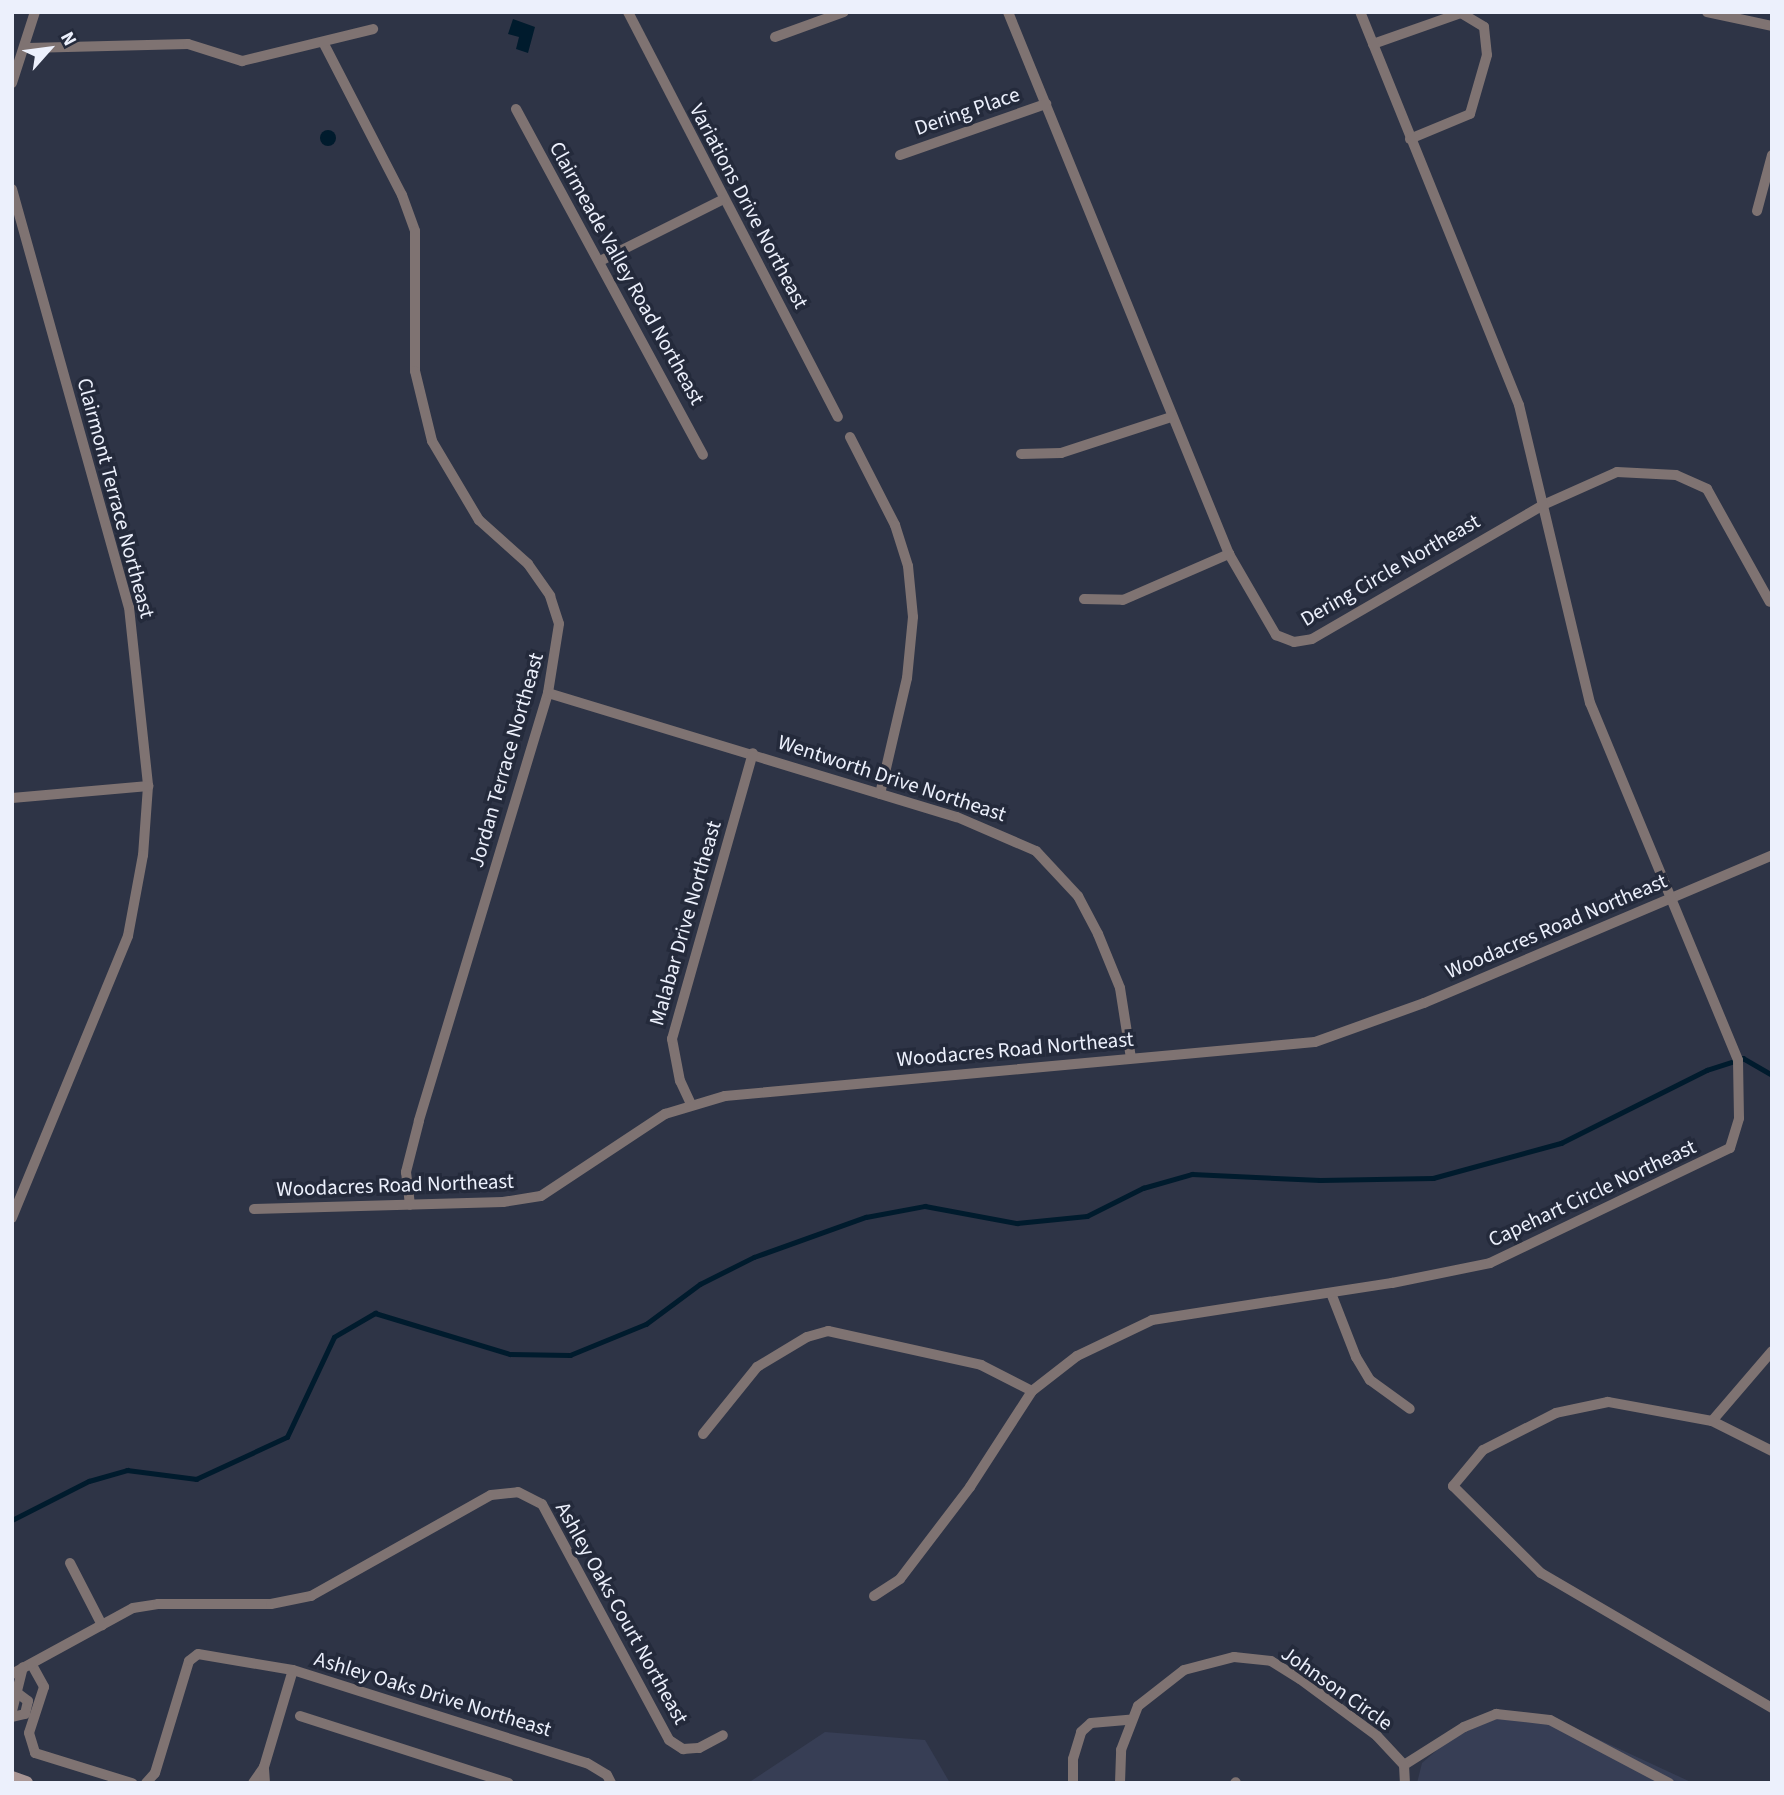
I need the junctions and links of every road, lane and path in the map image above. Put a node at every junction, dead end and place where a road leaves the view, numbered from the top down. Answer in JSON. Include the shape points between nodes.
{"nodes":[{"id":1,"x":36,"y":12,"type":"edge"},
{"id":2,"x":628,"y":12,"type":"edge"},
{"id":3,"x":807,"y":12,"type":"edge"},
{"id":4,"x":844,"y":12,"type":"edge"},
{"id":5,"x":1008,"y":12,"type":"edge"},
{"id":6,"x":1360,"y":12,"type":"edge"},
{"id":7,"x":1707,"y":12,"type":"edge"},
{"id":8,"x":814,"y":23,"type":"junction"},
{"id":9,"x":1772,"y":26,"type":"edge"},
{"id":10,"x":373,"y":29,"type":"dead end"},
{"id":11,"x":775,"y":37,"type":"dead end"},
{"id":12,"x":324,"y":44,"type":"junction"},
{"id":13,"x":1373,"y":44,"type":"junction"},
{"id":14,"x":27,"y":48,"type":"junction"},
{"id":15,"x":12,"y":83,"type":"edge"},
{"id":16,"x":1046,"y":104,"type":"junction"},
{"id":17,"x":516,"y":109,"type":"dead end"},
{"id":18,"x":1410,"y":139,"type":"junction"},
{"id":19,"x":900,"y":155,"type":"dead end"},
{"id":20,"x":1772,"y":155,"type":"edge"},
{"id":21,"x":12,"y":189,"type":"edge"},
{"id":22,"x":722,"y":200,"type":"junction"},
{"id":23,"x":1756,"y":211,"type":"dead end"},
{"id":24,"x":600,"y":261,"type":"junction"},
{"id":25,"x":1171,"y":416,"type":"junction"},
{"id":26,"x":838,"y":417,"type":"dead end"},
{"id":27,"x":850,"y":437,"type":"dead end"},
{"id":28,"x":1021,"y":454,"type":"dead end"},
{"id":29,"x":703,"y":455,"type":"dead end"},
{"id":30,"x":1543,"y":505,"type":"junction"},
{"id":31,"x":1229,"y":554,"type":"junction"},
{"id":32,"x":1084,"y":599,"type":"dead end"},
{"id":33,"x":1770,"y":602,"type":"dead end"},
{"id":34,"x":548,"y":693,"type":"junction"},
{"id":35,"x":753,"y":753,"type":"junction"},
{"id":36,"x":148,"y":786,"type":"junction"},
{"id":37,"x":880,"y":794,"type":"junction"},
{"id":38,"x":12,"y":798,"type":"edge"},
{"id":39,"x":1772,"y":855,"type":"edge"},
{"id":40,"x":1670,"y":899,"type":"junction"},
{"id":41,"x":1131,"y":1058,"type":"junction"},
{"id":42,"x":691,"y":1102,"type":"junction"},
{"id":43,"x":410,"y":1205,"type":"junction"},
{"id":44,"x":254,"y":1209,"type":"dead end"},
{"id":45,"x":12,"y":1219,"type":"edge"},
{"id":46,"x":1331,"y":1293,"type":"junction"},
{"id":47,"x":1772,"y":1351,"type":"edge"},
{"id":48,"x":1032,"y":1391,"type":"junction"},
{"id":49,"x":1409,"y":1409,"type":"dead end"},
{"id":50,"x":1712,"y":1421,"type":"junction"},
{"id":51,"x":703,"y":1434,"type":"dead end"},
{"id":52,"x":1772,"y":1451,"type":"edge"},
{"id":53,"x":70,"y":1563,"type":"dead end"},
{"id":54,"x":874,"y":1596,"type":"dead end"},
{"id":55,"x":102,"y":1625,"type":"junction"},
{"id":56,"x":28,"y":1666,"type":"junction"},
{"id":57,"x":293,"y":1670,"type":"junction"},
{"id":58,"x":12,"y":1674,"type":"edge"},
{"id":59,"x":16,"y":1690,"type":"edge"},
{"id":60,"x":1772,"y":1708,"type":"edge"},
{"id":61,"x":12,"y":1714,"type":"edge"},
{"id":62,"x":300,"y":1716,"type":"dead end"},
{"id":63,"x":1129,"y":1720,"type":"junction"},
{"id":64,"x":723,"y":1735,"type":"dead end"},
{"id":65,"x":1404,"y":1765,"type":"junction"},
{"id":66,"x":264,"y":1767,"type":"junction"},
{"id":67,"x":132,"y":1783,"type":"edge"},
{"id":68,"x":146,"y":1783,"type":"edge"},
{"id":69,"x":253,"y":1783,"type":"edge"},
{"id":70,"x":265,"y":1783,"type":"edge"},
{"id":71,"x":509,"y":1783,"type":"edge"},
{"id":72,"x":611,"y":1783,"type":"edge"},
{"id":73,"x":1073,"y":1783,"type":"edge"},
{"id":74,"x":1120,"y":1783,"type":"edge"},
{"id":75,"x":1405,"y":1783,"type":"edge"},
{"id":76,"x":1669,"y":1783,"type":"edge"}],
"edges":[{"from":1,"to":14,"type":"street"},
{"from":2,"to":22,"type":"street","name":"Variations Drive Northeast"},
{"from":3,"to":8,"type":"street"},
{"from":4,"to":8,"type":"street"},
{"from":5,"to":16,"type":"street","name":"Dering Circle Northeast"},
{"from":6,"to":13,"type":"street"},
{"from":7,"to":9,"type":"street"},
{"from":8,"to":11,"type":"street"},
{"from":10,"to":12,"type":"street"},
{"from":12,"to":14,"type":"street","via":[[242,61],[188,44]]},
{"from":12,"to":34,"type":"street","name":"Jordan Terrace Northeast","via":[[402,195],[415,231],[415,371],[432,441],[479,520],[528,565],[550,596],[559,624]]},
{"from":13,"to":18,"type":"street"},
{"from":13,"to":18,"type":"street","via":[[1461,13],[1484,27],[1488,55],[1470,114]]},
{"from":14,"to":15,"type":"street"},
{"from":16,"to":19,"type":"street","name":"Dering Place"},
{"from":16,"to":25,"type":"street","name":"Dering Circle Northeast"},
{"from":17,"to":24,"type":"street","name":"Clairmeade Valley Road Northeast"},
{"from":18,"to":30,"type":"street","via":[[1518,405]]},
{"from":20,"to":23,"type":"street"},
{"from":21,"to":36,"type":"street","name":"Clairmont Terrace Northeast","via":[[129,607]]},
{"from":22,"to":24,"type":"street"},
{"from":22,"to":26,"type":"street","name":"Variations Drive Northeast"},
{"from":24,"to":29,"type":"street","name":"Clairmeade Valley Road Northeast"},
{"from":25,"to":28,"type":"street","via":[[1061,453]]},
{"from":25,"to":31,"type":"street","name":"Dering Circle Northeast"},
{"from":27,"to":37,"type":"street","via":[[908,566],[913,617],[907,678]]},
{"from":30,"to":31,"type":"street","name":"Dering Circle Northeast","via":[[1302,642],[1276,635]]},
{"from":30,"to":33,"type":"street","name":"Dering Circle Northeast","via":[[1617,472],[1694,480],[1718,505]]},
{"from":30,"to":40,"type":"street","name":"Capehart Circle Northeast","via":[[1590,703]]},
{"from":31,"to":32,"type":"street","via":[[1123,600]]},
{"from":34,"to":35,"type":"street","name":"Wentworth Drive Northeast"},
{"from":34,"to":43,"type":"street","name":"Jordan Terrace Northeast","via":[[419,1121],[406,1172]]},
{"from":35,"to":37,"type":"street","name":"Wentworth Drive Northeast"},
{"from":35,"to":42,"type":"street","name":"Malabar Drive Northeast","via":[[672,1040],[680,1081]]},
{"from":36,"to":38,"type":"street"},
{"from":36,"to":45,"type":"street","name":"Clairmont Terrace Northeast","via":[[143,855],[128,936]]},
{"from":37,"to":41,"type":"street","name":"Wentworth Drive Northeast","via":[[1005,834],[1036,851],[1057,872],[1078,896],[1111,966],[1126,1017]]},
{"from":39,"to":40,"type":"street","name":"Woodacres Road Northeast"},
{"from":40,"to":41,"type":"street","name":"Woodacres Road Northeast","via":[[1358,1029],[1315,1042]]},
{"from":40,"to":46,"type":"street","name":"Capehart Circle Northeast","via":[[1738,1060],[1739,1118],[1730,1148],[1490,1263]]},
{"from":41,"to":42,"type":"street","name":"Woodacres Road Northeast","via":[[786,1088]]},
{"from":42,"to":43,"type":"street","name":"Woodacres Road Northeast","via":[[628,1136],[541,1196]]},
{"from":43,"to":44,"type":"street","name":"Woodacres Road Northeast"},
{"from":46,"to":48,"type":"street","name":"Capehart Circle Northeast","via":[[1152,1320],[1077,1356]]},
{"from":46,"to":49,"type":"street","via":[[1370,1380]]},
{"from":47,"to":50,"type":"street"},
{"from":48,"to":51,"type":"street","via":[[981,1365],[828,1331],[807,1337],[757,1367]]},
{"from":48,"to":54,"type":"street","name":"Capehart Circle Northeast","via":[[970,1487],[900,1579]]},
{"from":50,"to":52,"type":"street"},
{"from":50,"to":60,"type":"street","via":[[1608,1402],[1556,1413],[1483,1450],[1453,1486],[1541,1573]]},
{"from":53,"to":55,"type":"street"},
{"from":55,"to":56,"type":"street","name":"Ashley Oaks Court Northeast"},
{"from":55,"to":64,"type":"street","name":"Ashley Oaks Court Northeast","via":[[133,1608],[158,1604],[271,1604],[312,1596],[491,1494],[518,1492],[542,1504],[669,1740],[683,1749],[699,1748]]},
{"from":56,"to":58,"type":"street","name":"Ashley Oaks Court Northeast"},
{"from":56,"to":59,"type":"street"},
{"from":56,"to":67,"type":"street","via":[[44,1687],[29,1733],[35,1752]]},
{"from":57,"to":66,"type":"street","name":"Ashley Oaks Drive Northeast"},
{"from":57,"to":68,"type":"street","via":[[198,1654],[189,1661],[155,1773]]},
{"from":57,"to":72,"type":"street","name":"Ashley Oaks Drive Northeast","via":[[587,1763],[607,1775]]},
{"from":59,"to":61,"type":"street"},
{"from":62,"to":71,"type":"street"},
{"from":63,"to":65,"type":"street","name":"Johnson Circle","via":[[1149,1695],[1184,1670],[1234,1657],[1271,1661],[1377,1736]]},
{"from":63,"to":73,"type":"street","via":[[1091,1723],[1081,1732],[1073,1759]]},
{"from":63,"to":74,"type":"street","name":"Johnson Circle","via":[[1121,1750]]},
{"from":65,"to":75,"type":"street"},
{"from":65,"to":76,"type":"street","via":[[1465,1727],[1496,1714],[1538,1719],[1570,1730]]},
{"from":66,"to":69,"type":"street","name":"Ashley Oaks Drive Northeast"},
{"from":66,"to":70,"type":"street","name":"Ashley Oaks Drive Northeast"}]}
